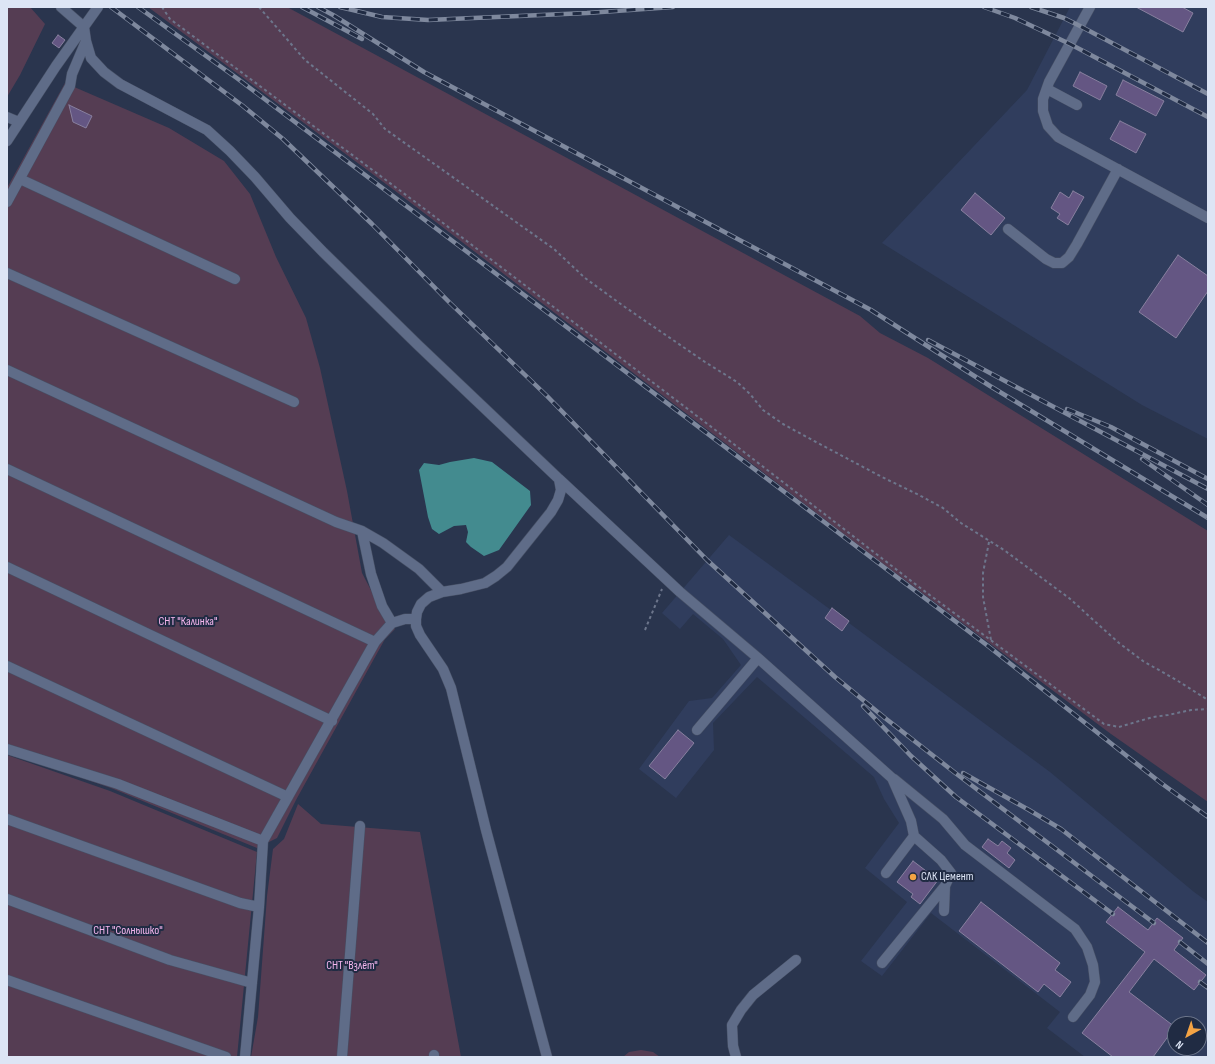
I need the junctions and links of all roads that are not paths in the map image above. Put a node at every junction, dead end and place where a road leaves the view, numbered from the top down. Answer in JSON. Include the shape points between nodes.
{"nodes":[{"id":1,"x":61,"y":7,"type":"edge"},
{"id":2,"x":98,"y":7,"type":"edge"},
{"id":3,"x":1090,"y":7,"type":"edge"},
{"id":4,"x":84,"y":27,"type":"junction"},
{"id":5,"x":86,"y":41,"type":"junction"},
{"id":6,"x":1046,"y":89,"type":"junction"},
{"id":7,"x":1077,"y":105,"type":"dead end"},
{"id":8,"x":7,"y":117,"type":"edge"},
{"id":9,"x":19,"y":122,"type":"junction"},
{"id":10,"x":7,"y":141,"type":"edge"},
{"id":11,"x":1118,"y":169,"type":"junction"},
{"id":12,"x":20,"y":179,"type":"junction"},
{"id":13,"x":7,"y":202,"type":"edge"},
{"id":14,"x":1208,"y":218,"type":"edge"},
{"id":15,"x":1008,"y":228,"type":"dead end"},
{"id":16,"x":7,"y":272,"type":"edge"},
{"id":17,"x":235,"y":279,"type":"dead end"},
{"id":18,"x":7,"y":370,"type":"edge"},
{"id":19,"x":294,"y":402,"type":"dead end"},
{"id":20,"x":7,"y":469,"type":"edge"},
{"id":21,"x":559,"y":479,"type":"junction"},
{"id":22,"x":362,"y":531,"type":"junction"},
{"id":23,"x":7,"y":567,"type":"edge"},
{"id":24,"x":442,"y":592,"type":"junction"},
{"id":25,"x":416,"y":619,"type":"junction"},
{"id":26,"x":392,"y":623,"type":"junction"},
{"id":27,"x":375,"y":642,"type":"junction"},
{"id":28,"x":758,"y":658,"type":"junction"},
{"id":29,"x":7,"y":666,"type":"edge"},
{"id":30,"x":332,"y":721,"type":"junction"},
{"id":31,"x":697,"y":730,"type":"dead end"},
{"id":32,"x":7,"y":748,"type":"edge"},
{"id":33,"x":892,"y":778,"type":"junction"},
{"id":34,"x":288,"y":797,"type":"junction"},
{"id":35,"x":7,"y":819,"type":"edge"},
{"id":36,"x":360,"y":826,"type":"dead end"},
{"id":37,"x":914,"y":836,"type":"junction"},
{"id":38,"x":264,"y":841,"type":"junction"},
{"id":39,"x":886,"y":872,"type":"dead end"},
{"id":40,"x":945,"y":886,"type":"junction"},
{"id":41,"x":7,"y":899,"type":"edge"},
{"id":42,"x":259,"y":906,"type":"junction"},
{"id":43,"x":944,"y":911,"type":"dead end"},
{"id":44,"x":796,"y":960,"type":"dead end"},
{"id":45,"x":882,"y":962,"type":"dead end"},
{"id":46,"x":7,"y":980,"type":"edge"},
{"id":47,"x":252,"y":983,"type":"junction"},
{"id":48,"x":1073,"y":1017,"type":"dead end"},
{"id":49,"x":226,"y":1057,"type":"edge"},
{"id":50,"x":245,"y":1057,"type":"edge"},
{"id":51,"x":342,"y":1057,"type":"edge"},
{"id":52,"x":546,"y":1057,"type":"edge"},
{"id":53,"x":736,"y":1057,"type":"edge"}],
"edges":[{"from":1,"to":4,"type":"street"},
{"from":2,"to":4,"type":"street"},
{"from":3,"to":6,"type":"street"},
{"from":4,"to":5,"type":"street"},
{"from":4,"to":9,"type":"street"},
{"from":5,"to":12,"type":"street","via":[[72,74],[70,86]]},
{"from":5,"to":21,"type":"street","via":[[91,58],[104,72],[120,84],[207,130],[230,151],[329,257]]},
{"from":6,"to":7,"type":"street"},
{"from":6,"to":11,"type":"street","via":[[1043,111],[1048,126],[1058,137]]},
{"from":8,"to":9,"type":"street"},
{"from":9,"to":10,"type":"street"},
{"from":11,"to":14,"type":"street"},
{"from":11,"to":15,"type":"street","via":[[1077,244],[1062,263],[1046,259]]},
{"from":12,"to":13,"type":"street"},
{"from":12,"to":17,"type":"street"},
{"from":16,"to":19,"type":"street"},
{"from":18,"to":22,"type":"street","via":[[336,522]]},
{"from":20,"to":27,"type":"street"},
{"from":21,"to":24,"type":"street","via":[[561,490],[551,512],[507,566],[485,583]]},
{"from":21,"to":28,"type":"street","via":[[666,579]]},
{"from":22,"to":24,"type":"street","via":[[419,569]]},
{"from":22,"to":26,"type":"street","via":[[382,606]]},
{"from":23,"to":30,"type":"street"},
{"from":24,"to":25,"type":"street","via":[[429,597],[421,604],[416,612]]},
{"from":25,"to":26,"type":"street","via":[[405,618]]},
{"from":25,"to":52,"type":"street","via":[[420,635],[443,670],[451,688]]},
{"from":26,"to":27,"type":"street"},
{"from":27,"to":30,"type":"street"},
{"from":28,"to":31,"type":"street"},
{"from":28,"to":33,"type":"street"},
{"from":29,"to":34,"type":"street"},
{"from":30,"to":34,"type":"street"},
{"from":32,"to":38,"type":"street","via":[[118,784]]},
{"from":33,"to":37,"type":"street","via":[[911,821]]},
{"from":33,"to":48,"type":"street","via":[[943,819],[965,845],[1075,930],[1087,947],[1095,982],[1090,995]]},
{"from":34,"to":38,"type":"street"},
{"from":35,"to":42,"type":"street","via":[[240,903]]},
{"from":36,"to":51,"type":"street"},
{"from":37,"to":39,"type":"street"},
{"from":37,"to":40,"type":"street","via":[[941,860],[951,873]]},
{"from":38,"to":42,"type":"street"},
{"from":40,"to":43,"type":"street"},
{"from":40,"to":45,"type":"street"},
{"from":41,"to":47,"type":"street","via":[[170,960]]},
{"from":42,"to":47,"type":"street"},
{"from":44,"to":53,"type":"street","via":[[753,995],[741,1010],[732,1025],[732,1046]]},
{"from":46,"to":49,"type":"street"},
{"from":47,"to":50,"type":"street"}]}
